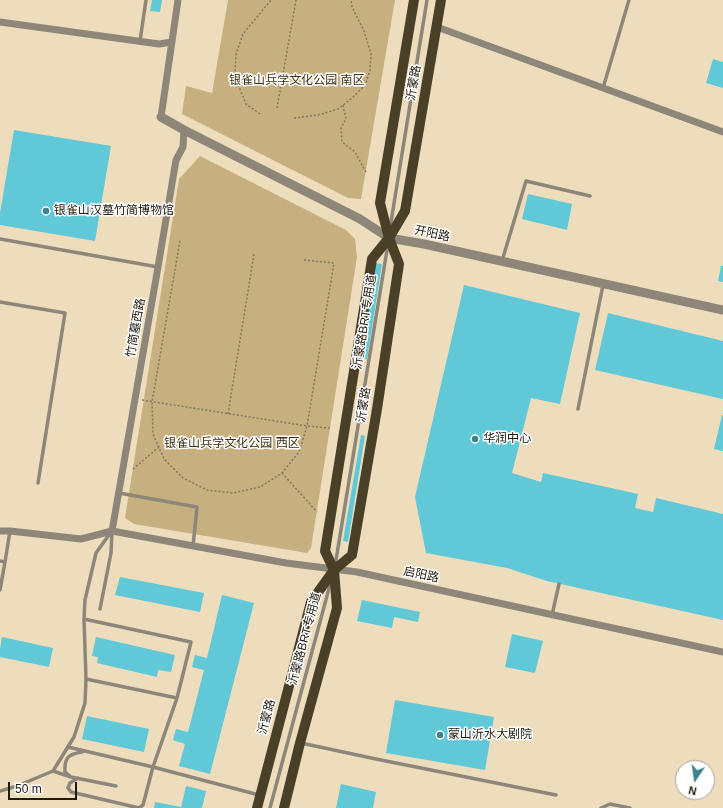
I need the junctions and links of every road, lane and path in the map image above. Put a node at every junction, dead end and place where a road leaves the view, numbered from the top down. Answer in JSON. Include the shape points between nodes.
{"nodes":[{"id":1,"x":146,"y":0,"type":"edge"},
{"id":2,"x":178,"y":0,"type":"edge"},
{"id":3,"x":271,"y":0,"type":"edge"},
{"id":4,"x":296,"y":0,"type":"edge"},
{"id":5,"x":352,"y":0,"type":"edge"},
{"id":6,"x":414,"y":0,"type":"edge"},
{"id":7,"x":427,"y":0,"type":"edge"},
{"id":8,"x":442,"y":0,"type":"edge"},
{"id":9,"x":629,"y":0,"type":"edge"},
{"id":10,"x":0,"y":22,"type":"edge"},
{"id":11,"x":436,"y":27,"type":"junction"},
{"id":12,"x":140,"y":41,"type":"junction"},
{"id":13,"x":172,"y":42,"type":"junction"},
{"id":14,"x":603,"y":88,"type":"junction"},
{"id":15,"x":343,"y":106,"type":"junction"},
{"id":16,"x":277,"y":108,"type":"dead end"},
{"id":17,"x":260,"y":114,"type":"dead end"},
{"id":18,"x":161,"y":116,"type":"joint"},
{"id":19,"x":294,"y":118,"type":"dead end"},
{"id":20,"x":184,"y":130,"type":"junction"},
{"id":21,"x":723,"y":132,"type":"edge"},
{"id":22,"x":366,"y":172,"type":"dead end"},
{"id":23,"x":590,"y":196,"type":"dead end"},
{"id":24,"x":389,"y":238,"type":"junction"},
{"id":25,"x":0,"y":239,"type":"edge"},
{"id":26,"x":180,"y":241,"type":"dead end"},
{"id":27,"x":254,"y":254,"type":"dead end"},
{"id":28,"x":304,"y":260,"type":"dead end"},
{"id":29,"x":502,"y":261,"type":"junction"},
{"id":30,"x":158,"y":267,"type":"junction"},
{"id":31,"x":604,"y":284,"type":"junction"},
{"id":32,"x":0,"y":302,"type":"edge"},
{"id":33,"x":723,"y":310,"type":"edge"},
{"id":34,"x":135,"y":399,"type":"junction"},
{"id":35,"x":152,"y":402,"type":"junction"},
{"id":36,"x":578,"y":409,"type":"dead end"},
{"id":37,"x":228,"y":414,"type":"junction"},
{"id":38,"x":307,"y":426,"type":"junction"},
{"id":39,"x":330,"y":428,"type":"dead end"},
{"id":40,"x":159,"y":447,"type":"junction"},
{"id":41,"x":133,"y":469,"type":"dead end"},
{"id":42,"x":282,"y":473,"type":"junction"},
{"id":43,"x":38,"y":483,"type":"dead end"},
{"id":44,"x":118,"y":493,"type":"junction"},
{"id":45,"x":317,"y":512,"type":"dead end"},
{"id":46,"x":0,"y":531,"type":"edge"},
{"id":47,"x":10,"y":531,"type":"junction"},
{"id":48,"x":112,"y":531,"type":"junction"},
{"id":49,"x":193,"y":546,"type":"junction"},
{"id":50,"x":0,"y":561,"type":"edge"},
{"id":51,"x":5,"y":562,"type":"junction"},
{"id":52,"x":334,"y":570,"type":"junction"},
{"id":53,"x":559,"y":584,"type":"dead end"},
{"id":54,"x":0,"y":590,"type":"edge"},
{"id":55,"x":100,"y":609,"type":"dead end"},
{"id":56,"x":552,"y":615,"type":"junction"},
{"id":57,"x":84,"y":619,"type":"junction"},
{"id":58,"x":723,"y":652,"type":"edge"},
{"id":59,"x":86,"y":679,"type":"junction"},
{"id":60,"x":178,"y":698,"type":"junction"},
{"id":61,"x":300,"y":743,"type":"junction"},
{"id":62,"x":68,"y":747,"type":"junction"},
{"id":63,"x":85,"y":751,"type":"junction"},
{"id":64,"x":153,"y":767,"type":"junction"},
{"id":65,"x":53,"y":771,"type":"junction"},
{"id":66,"x":71,"y":776,"type":"junction"},
{"id":67,"x":78,"y":778,"type":"junction"},
{"id":68,"x":116,"y":786,"type":"dead end"},
{"id":69,"x":0,"y":791,"type":"edge"},
{"id":70,"x":260,"y":795,"type":"junction"},
{"id":71,"x":556,"y":795,"type":"dead end"},
{"id":72,"x":257,"y":808,"type":"edge"},
{"id":73,"x":270,"y":808,"type":"edge"},
{"id":74,"x":284,"y":808,"type":"edge"},
{"id":75,"x":601,"y":808,"type":"edge"},
{"id":76,"x":630,"y":808,"type":"edge"}],
"edges":[{"from":1,"to":12,"type":"lane"},
{"from":2,"to":13,"type":"street"},
{"from":3,"to":17,"type":"path","via":[[243,34],[236,54],[235,72],[239,87],[246,104]]},
{"from":4,"to":16,"type":"path"},
{"from":5,"to":15,"type":"path","via":[[352,7],[364,31],[371,54],[370,71],[365,85]]},
{"from":6,"to":24,"type":"main road","name":"沂蒙路","via":[[380,203]]},
{"from":7,"to":24,"type":"lane"},
{"from":8,"to":11,"type":"main road","name":"沂蒙路"},
{"from":9,"to":14,"type":"lane"},
{"from":10,"to":12,"type":"street"},
{"from":11,"to":14,"type":"street"},
{"from":11,"to":24,"type":"main road","name":"沂蒙路","via":[[405,211]]},
{"from":12,"to":13,"type":"street","via":[[159,44]]},
{"from":13,"to":18,"type":"street"},
{"from":14,"to":21,"type":"street"},
{"from":15,"to":19,"type":"path","via":[[318,115]]},
{"from":15,"to":22,"type":"path","via":[[346,119],[342,128],[342,142],[355,152]]},
{"from":18,"to":20,"type":"street","name":"开阳路"},
{"from":20,"to":24,"type":"street","name":"开阳路","via":[[360,219]]},
{"from":20,"to":30,"type":"street","name":"竹简墓西路","via":[[183,147],[176,160]]},
{"from":23,"to":29,"type":"lane","via":[[526,181]]},
{"from":24,"to":29,"type":"street","name":"开阳路"},
{"from":24,"to":52,"type":"main road","name":"沂蒙路","via":[[372,259],[325,551]]},
{"from":24,"to":52,"type":"main road","name":"沂蒙路","via":[[399,264],[377,409],[352,555]]},
{"from":25,"to":30,"type":"lane"},
{"from":26,"to":35,"type":"path"},
{"from":27,"to":37,"type":"path"},
{"from":28,"to":38,"type":"path","via":[[334,263]]},
{"from":29,"to":31,"type":"street","name":"开阳路"},
{"from":30,"to":34,"type":"street","name":"竹简墓西路"},
{"from":31,"to":33,"type":"street","name":"开阳路"},
{"from":31,"to":36,"type":"lane"},
{"from":32,"to":43,"type":"lane","via":[[65,313]]},
{"from":34,"to":35,"type":"path"},
{"from":34,"to":44,"type":"street","name":"竹简墓西路"},
{"from":35,"to":37,"type":"path"},
{"from":35,"to":40,"type":"path","via":[[153,434]]},
{"from":37,"to":38,"type":"path"},
{"from":38,"to":39,"type":"path"},
{"from":38,"to":42,"type":"path","via":[[299,452]]},
{"from":40,"to":41,"type":"path"},
{"from":40,"to":42,"type":"path","via":[[164,459],[183,478],[207,490],[233,493],[260,487]]},
{"from":42,"to":45,"type":"path"},
{"from":44,"to":48,"type":"street","name":"竹简墓西路"},
{"from":44,"to":49,"type":"lane","via":[[197,507]]},
{"from":46,"to":47,"type":"street"},
{"from":47,"to":48,"type":"street","via":[[82,539]]},
{"from":47,"to":51,"type":"lane"},
{"from":48,"to":49,"type":"street","name":"启阳路"},
{"from":48,"to":55,"type":"lane","via":[[111,553]]},
{"from":48,"to":57,"type":"lane","via":[[96,553]]},
{"from":49,"to":52,"type":"street","name":"启阳路"},
{"from":50,"to":51,"type":"lane"},
{"from":51,"to":54,"type":"lane"},
{"from":52,"to":56,"type":"street","name":"启阳路","via":[[362,573]]},
{"from":52,"to":61,"type":"main road","name":"沂蒙路","via":[[337,608]]},
{"from":52,"to":70,"type":"main road","name":"沂蒙路","via":[[311,602]]},
{"from":52,"to":73,"type":"lane","name":"沂蒙路BRT专用道"},
{"from":53,"to":56,"type":"lane"},
{"from":56,"to":58,"type":"street","name":"启阳路"},
{"from":57,"to":59,"type":"lane"},
{"from":57,"to":60,"type":"lane","via":[[191,642]]},
{"from":59,"to":60,"type":"lane"},
{"from":59,"to":62,"type":"lane","via":[[79,723]]},
{"from":60,"to":64,"type":"lane"},
{"from":61,"to":71,"type":"lane"},
{"from":61,"to":74,"type":"main road","name":"沂蒙路"},
{"from":62,"to":63,"type":"lane"},
{"from":62,"to":65,"type":"lane"},
{"from":63,"to":64,"type":"lane"},
{"from":63,"to":66,"type":"lane","via":[[73,753],[67,758],[65,772]]},
{"from":64,"to":67,"type":"lane","via":[[143,805],[139,808],[71,792],[68,788],[70,783]]},
{"from":64,"to":70,"type":"lane"},
{"from":65,"to":66,"type":"lane"},
{"from":65,"to":69,"type":"lane"},
{"from":66,"to":67,"type":"lane"},
{"from":67,"to":68,"type":"lane"},
{"from":70,"to":72,"type":"main road","name":"沂蒙路"},
{"from":75,"to":76,"type":"lane","via":[[610,804]]}]}
